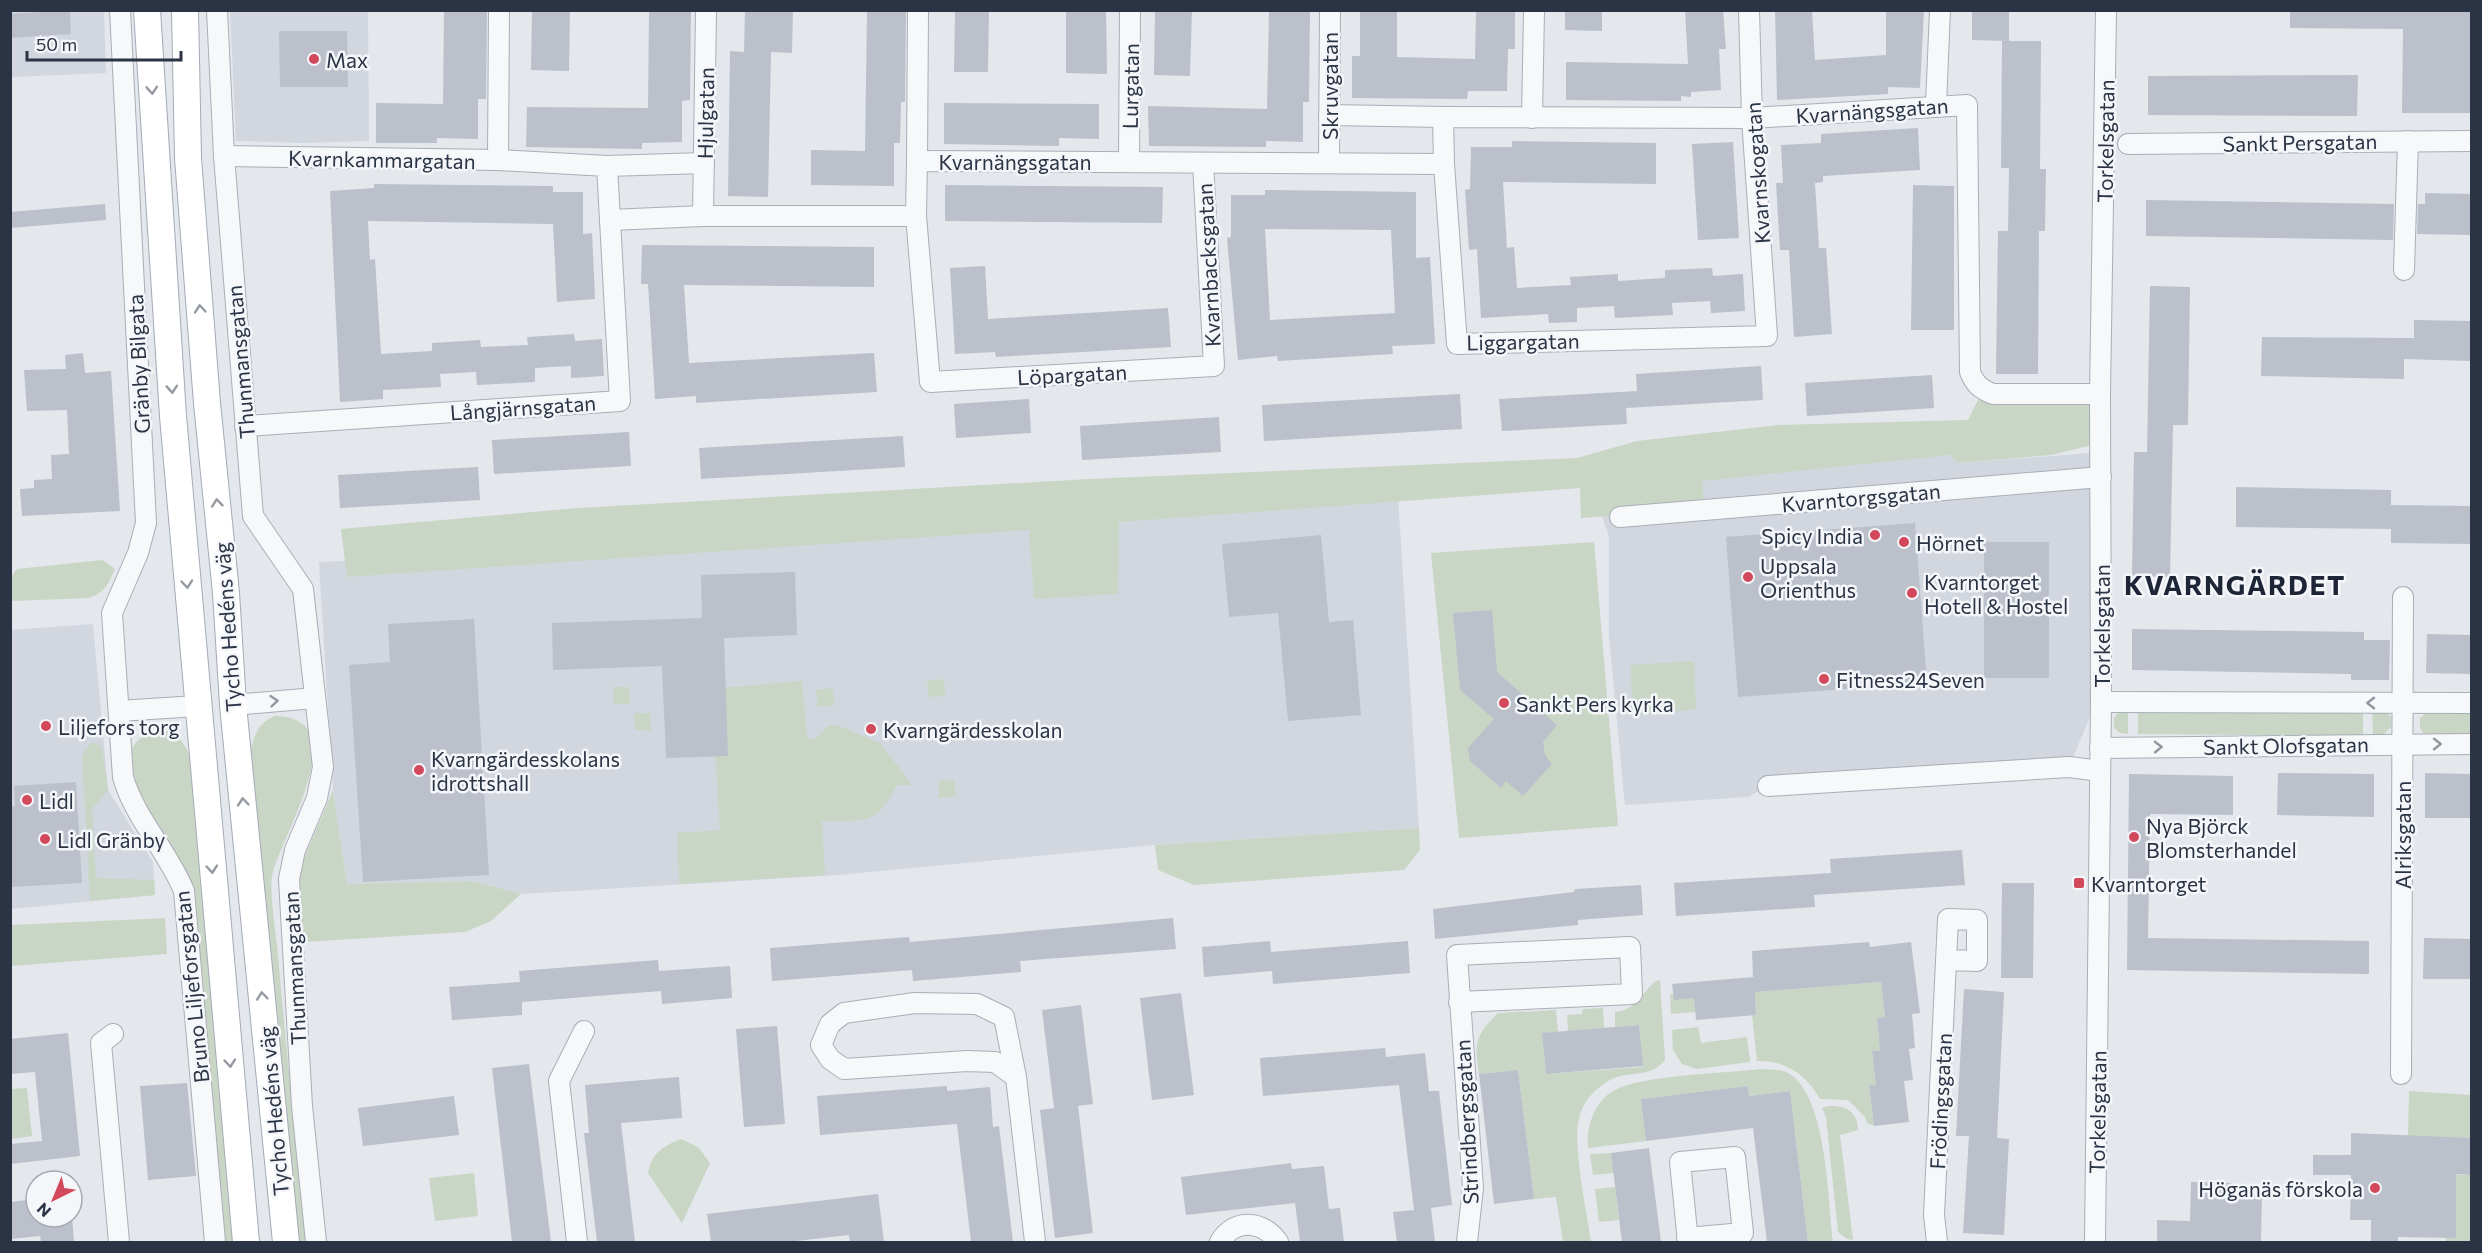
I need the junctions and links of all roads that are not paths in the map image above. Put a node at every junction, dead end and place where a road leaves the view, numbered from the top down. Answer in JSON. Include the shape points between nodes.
{"nodes":[{"id":1,"x":120,"y":10,"type":"edge"},
{"id":2,"x":147,"y":10,"type":"edge"},
{"id":3,"x":185,"y":10,"type":"edge"},
{"id":4,"x":217,"y":10,"type":"edge"},
{"id":5,"x":499,"y":10,"type":"edge"},
{"id":6,"x":706,"y":10,"type":"edge"},
{"id":7,"x":918,"y":10,"type":"edge"},
{"id":8,"x":1130,"y":10,"type":"edge"},
{"id":9,"x":1330,"y":10,"type":"edge"},
{"id":10,"x":1534,"y":10,"type":"edge"},
{"id":11,"x":1749,"y":10,"type":"edge"},
{"id":12,"x":1940,"y":10,"type":"edge"},
{"id":13,"x":2106,"y":10,"type":"edge"},
{"id":14,"x":1936,"y":105,"type":"junction"},
{"id":15,"x":1329,"y":116,"type":"junction"},
{"id":16,"x":1443,"y":117,"type":"junction"},
{"id":17,"x":1532,"y":118,"type":"junction"},
{"id":18,"x":1752,"y":118,"type":"junction"},
{"id":19,"x":2408,"y":141,"type":"junction"},
{"id":20,"x":2472,"y":141,"type":"edge"},
{"id":21,"x":2128,"y":144,"type":"dead end"},
{"id":22,"x":224,"y":156,"type":"junction"},
{"id":23,"x":498,"y":160,"type":"junction"},
{"id":24,"x":917,"y":161,"type":"junction"},
{"id":25,"x":1329,"y":161,"type":"junction"},
{"id":26,"x":1129,"y":162,"type":"junction"},
{"id":27,"x":704,"y":163,"type":"junction"},
{"id":28,"x":1203,"y":164,"type":"junction"},
{"id":29,"x":1444,"y":164,"type":"junction"},
{"id":30,"x":607,"y":166,"type":"junction"},
{"id":31,"x":703,"y":216,"type":"junction"},
{"id":32,"x":915,"y":216,"type":"junction"},
{"id":33,"x":610,"y":220,"type":"junction"},
{"id":34,"x":2404,"y":270,"type":"dead end"},
{"id":35,"x":1767,"y":336,"type":"joint"},
{"id":36,"x":1214,"y":366,"type":"joint"},
{"id":37,"x":2100,"y":394,"type":"junction"},
{"id":38,"x":245,"y":426,"type":"junction"},
{"id":39,"x":2102,"y":477,"type":"junction"},
{"id":40,"x":1620,"y":518,"type":"dead end"},
{"id":41,"x":2403,"y":597,"type":"dead end"},
{"id":42,"x":315,"y":698,"type":"junction"},
{"id":43,"x":2101,"y":702,"type":"junction"},
{"id":44,"x":2472,"y":703,"type":"edge"},
{"id":45,"x":2402,"y":704,"type":"junction"},
{"id":46,"x":233,"y":705,"type":"junction"},
{"id":47,"x":197,"y":706,"type":"junction"},
{"id":48,"x":119,"y":711,"type":"junction"},
{"id":49,"x":2402,"y":744,"type":"junction"},
{"id":50,"x":2472,"y":744,"type":"edge"},
{"id":51,"x":2100,"y":748,"type":"junction"},
{"id":52,"x":2100,"y":771,"type":"junction"},
{"id":53,"x":1768,"y":786,"type":"dead end"},
{"id":54,"x":1947,"y":960,"type":"dead end"},
{"id":55,"x":1459,"y":1002,"type":"junction"},
{"id":56,"x":585,"y":1031,"type":"dead end"},
{"id":57,"x":113,"y":1034,"type":"dead end"},
{"id":58,"x":2401,"y":1074,"type":"dead end"},
{"id":59,"x":1016,"y":1077,"type":"junction"},
{"id":60,"x":1687,"y":1240,"type":"edge"},
{"id":61,"x":119,"y":1242,"type":"edge"},
{"id":62,"x":215,"y":1242,"type":"edge"},
{"id":63,"x":246,"y":1242,"type":"edge"},
{"id":64,"x":286,"y":1242,"type":"edge"},
{"id":65,"x":316,"y":1242,"type":"edge"},
{"id":66,"x":577,"y":1242,"type":"edge"},
{"id":67,"x":1035,"y":1242,"type":"edge"},
{"id":68,"x":1220,"y":1242,"type":"edge"},
{"id":69,"x":1278,"y":1242,"type":"edge"},
{"id":70,"x":1467,"y":1242,"type":"edge"},
{"id":71,"x":1937,"y":1242,"type":"edge"},
{"id":72,"x":2095,"y":1242,"type":"edge"}],
"edges":[{"from":1,"to":48,"type":"street","name":"Gränby Bilgata","via":[[146,523],[138,553],[112,614]]},
{"from":2,"to":47,"type":"main road","name":"Tycho Hedéns väg","one_way":true,"via":[[173,416]]},
{"from":46,"to":3,"type":"main road","name":"Tycho Hedéns väg","one_way":true,"via":[[188,158]]},
{"from":4,"to":22,"type":"street","name":"Thunmansgatan"},
{"from":5,"to":23,"type":"street","name":"Kvarnkammargatan"},
{"from":6,"to":27,"type":"street","name":"Hjulgatan"},
{"from":7,"to":24,"type":"street"},
{"from":8,"to":26,"type":"street","name":"Lurgatan"},
{"from":9,"to":15,"type":"street","name":"Skruvgatan"},
{"from":10,"to":17,"type":"street"},
{"from":11,"to":18,"type":"street","name":"Kvarnskogatan"},
{"from":12,"to":14,"type":"street"},
{"from":13,"to":37,"type":"street","name":"Torkelsgatan"},
{"from":14,"to":18,"type":"street","name":"Kvarnängsgatan"},
{"from":14,"to":37,"type":"street","name":"Kvarnängsgatan","via":[[1967,105],[1970,372],[1975,383],[1993,394]]},
{"from":15,"to":16,"type":"street","name":"Kvarnängsgatan"},
{"from":15,"to":25,"type":"street","name":"Skruvgatan"},
{"from":16,"to":17,"type":"street","name":"Kvarnängsgatan"},
{"from":16,"to":29,"type":"street"},
{"from":17,"to":18,"type":"street","name":"Kvarnängsgatan"},
{"from":18,"to":35,"type":"street","name":"Kvarnskogatan"},
{"from":19,"to":20,"type":"street","name":"Sankt Persgatan"},
{"from":19,"to":21,"type":"street","name":"Sankt Persgatan"},
{"from":19,"to":34,"type":"street"},
{"from":22,"to":23,"type":"street","name":"Kvarnkammargatan"},
{"from":22,"to":38,"type":"street","name":"Thunmansgatan"},
{"from":23,"to":30,"type":"street"},
{"from":24,"to":26,"type":"street","name":"Kvarnängsgatan"},
{"from":24,"to":32,"type":"street","name":"Kvarnängsgatan"},
{"from":25,"to":28,"type":"street","name":"Kvarnängsgatan"},
{"from":25,"to":29,"type":"street","name":"Kvarnängsgatan"},
{"from":26,"to":28,"type":"street","name":"Kvarnängsgatan"},
{"from":27,"to":30,"type":"street"},
{"from":27,"to":31,"type":"street","name":"Hjulgatan"},
{"from":28,"to":36,"type":"street","name":"Kvarnbacksgatan"},
{"from":29,"to":35,"type":"street","name":"Liggargatan","via":[[1457,344]]},
{"from":30,"to":33,"type":"street"},
{"from":31,"to":32,"type":"street"},
{"from":31,"to":33,"type":"street"},
{"from":32,"to":36,"type":"street","name":"Löpargatan","via":[[930,382]]},
{"from":33,"to":38,"type":"street","name":"Långjärnsgatan","via":[[620,401]]},
{"from":37,"to":39,"type":"street","name":"Torkelsgatan"},
{"from":38,"to":42,"type":"street","name":"Thunmansgatan","via":[[253,516],[303,589]]},
{"from":39,"to":40,"type":"street","name":"Kvarntorgsgatan"},
{"from":39,"to":43,"type":"street","name":"Torkelsgatan"},
{"from":41,"to":45,"type":"street","name":"Alriksgatan"},
{"from":46,"to":42,"type":"street","one_way":true},
{"from":42,"to":65,"type":"street","name":"Thunmansgatan","via":[[323,767],[317,798],[295,850],[289,879],[302,1106]]},
{"from":45,"to":43,"type":"street","name":"Sankt Olofsgatan","one_way":true},
{"from":43,"to":51,"type":"street","name":"Torkelsgatan"},
{"from":44,"to":45,"type":"street","name":"Sankt Olofsgatan"},
{"from":45,"to":49,"type":"street","name":"Alriksgatan"},
{"from":64,"to":46,"type":"main road","name":"Tycho Hedéns väg","one_way":true},
{"from":47,"to":48,"type":"street"},
{"from":47,"to":63,"type":"main road","name":"Tycho Hedéns väg","one_way":true},
{"from":48,"to":62,"type":"street","name":"Bruno Liljeforsgatan","via":[[123,777],[129,798],[175,868],[184,891]]},
{"from":49,"to":50,"type":"street","name":"Sankt Olofsgatan","one_way":true},
{"from":51,"to":49,"type":"street","name":"Sankt Olofsgatan","one_way":true},
{"from":49,"to":58,"type":"street","name":"Alriksgatan"},
{"from":51,"to":52,"type":"street","name":"Torkelsgatan"},
{"from":52,"to":53,"type":"street","via":[[2069,767]]},
{"from":52,"to":72,"type":"street","name":"Torkelsgatan"},
{"from":54,"to":71,"type":"street","name":"Frödingsgatan","via":[[1934,1215]]},
{"from":55,"to":55,"type":"street","name":"Strindbergsgatan","via":[[1632,994],[1630,947],[1457,955]]},
{"from":55,"to":70,"type":"street","name":"Strindbergsgatan","via":[[1473,1188]]},
{"from":56,"to":66,"type":"street","via":[[560,1081]]},
{"from":57,"to":61,"type":"street","via":[[101,1043]]},
{"from":59,"to":59,"type":"street","via":[[1004,1017],[977,1004],[915,1003],[844,1013],[830,1024],[821,1045],[830,1059],[844,1069],[995,1062]]},
{"from":59,"to":67,"type":"street"},
{"from":60,"to":60,"type":"street","via":[[1680,1162],[1735,1157],[1743,1233]]},
{"from":68,"to":69,"type":"street","via":[[1232,1228],[1253,1224],[1264,1227]]}]}
